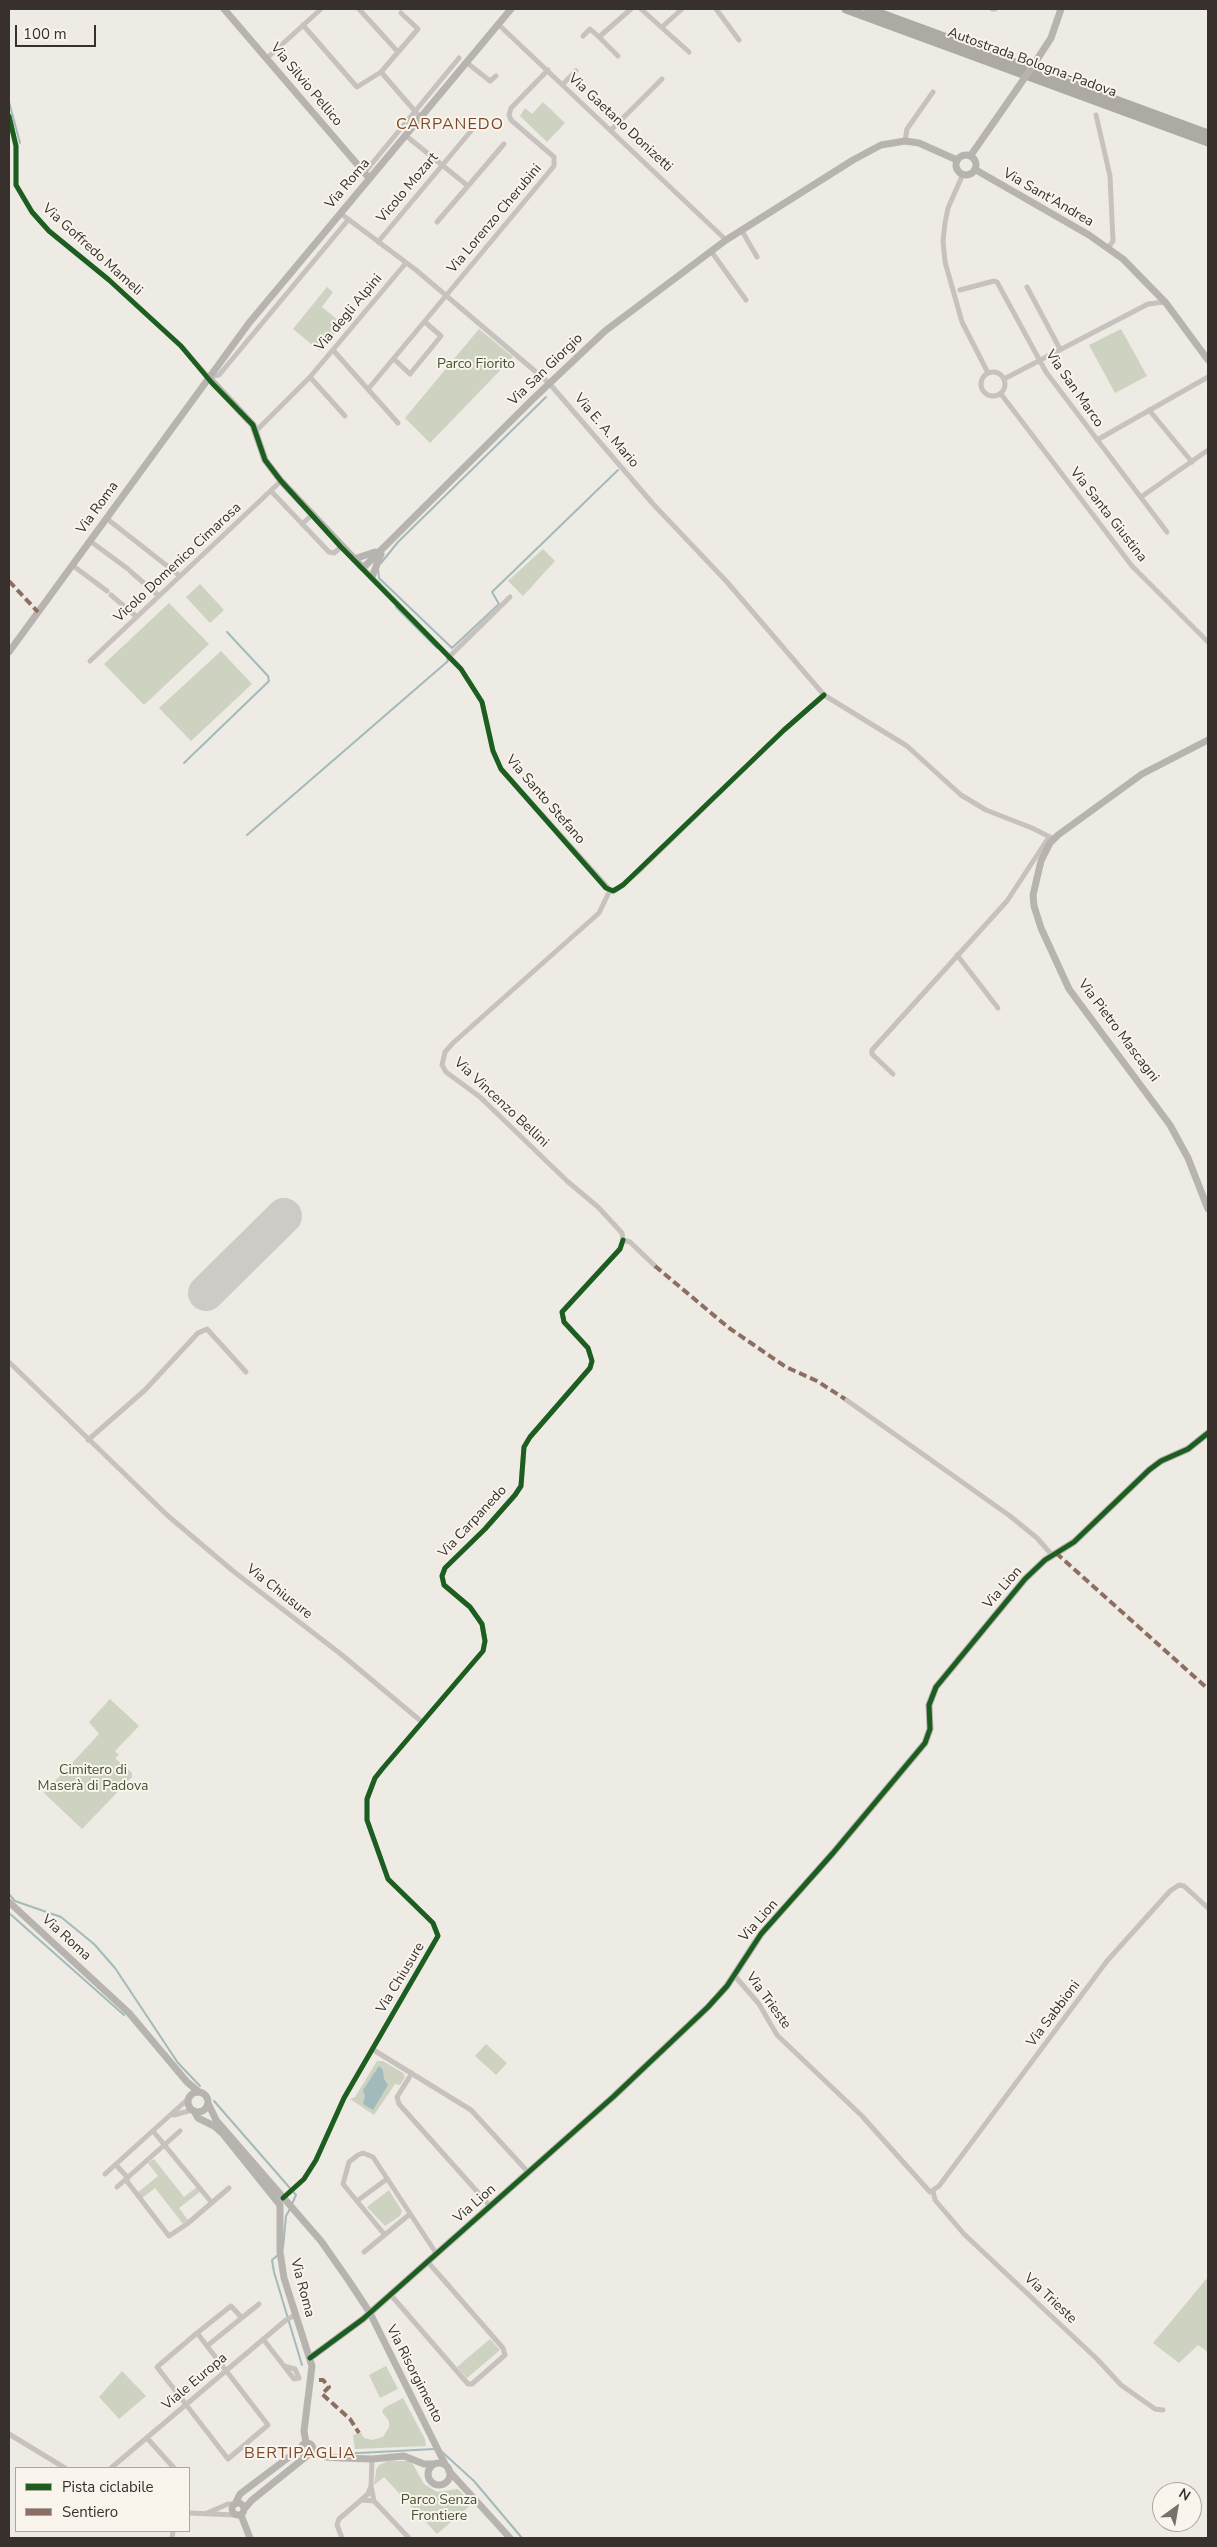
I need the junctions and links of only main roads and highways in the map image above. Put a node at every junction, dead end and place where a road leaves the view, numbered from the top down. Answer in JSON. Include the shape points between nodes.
{"nodes":[{"id":1,"x":846,"y":9,"type":"edge"},
{"id":2,"x":868,"y":9,"type":"edge"},
{"id":3,"x":1208,"y":134,"type":"edge"},
{"id":4,"x":1208,"y":142,"type":"edge"}],
"edges":[{"from":1,"to":4,"type":"highway","name":"Autostrada Bologna-Padova"},
{"from":2,"to":3,"type":"highway","name":"Autostrada Bologna-Padova"}]}
